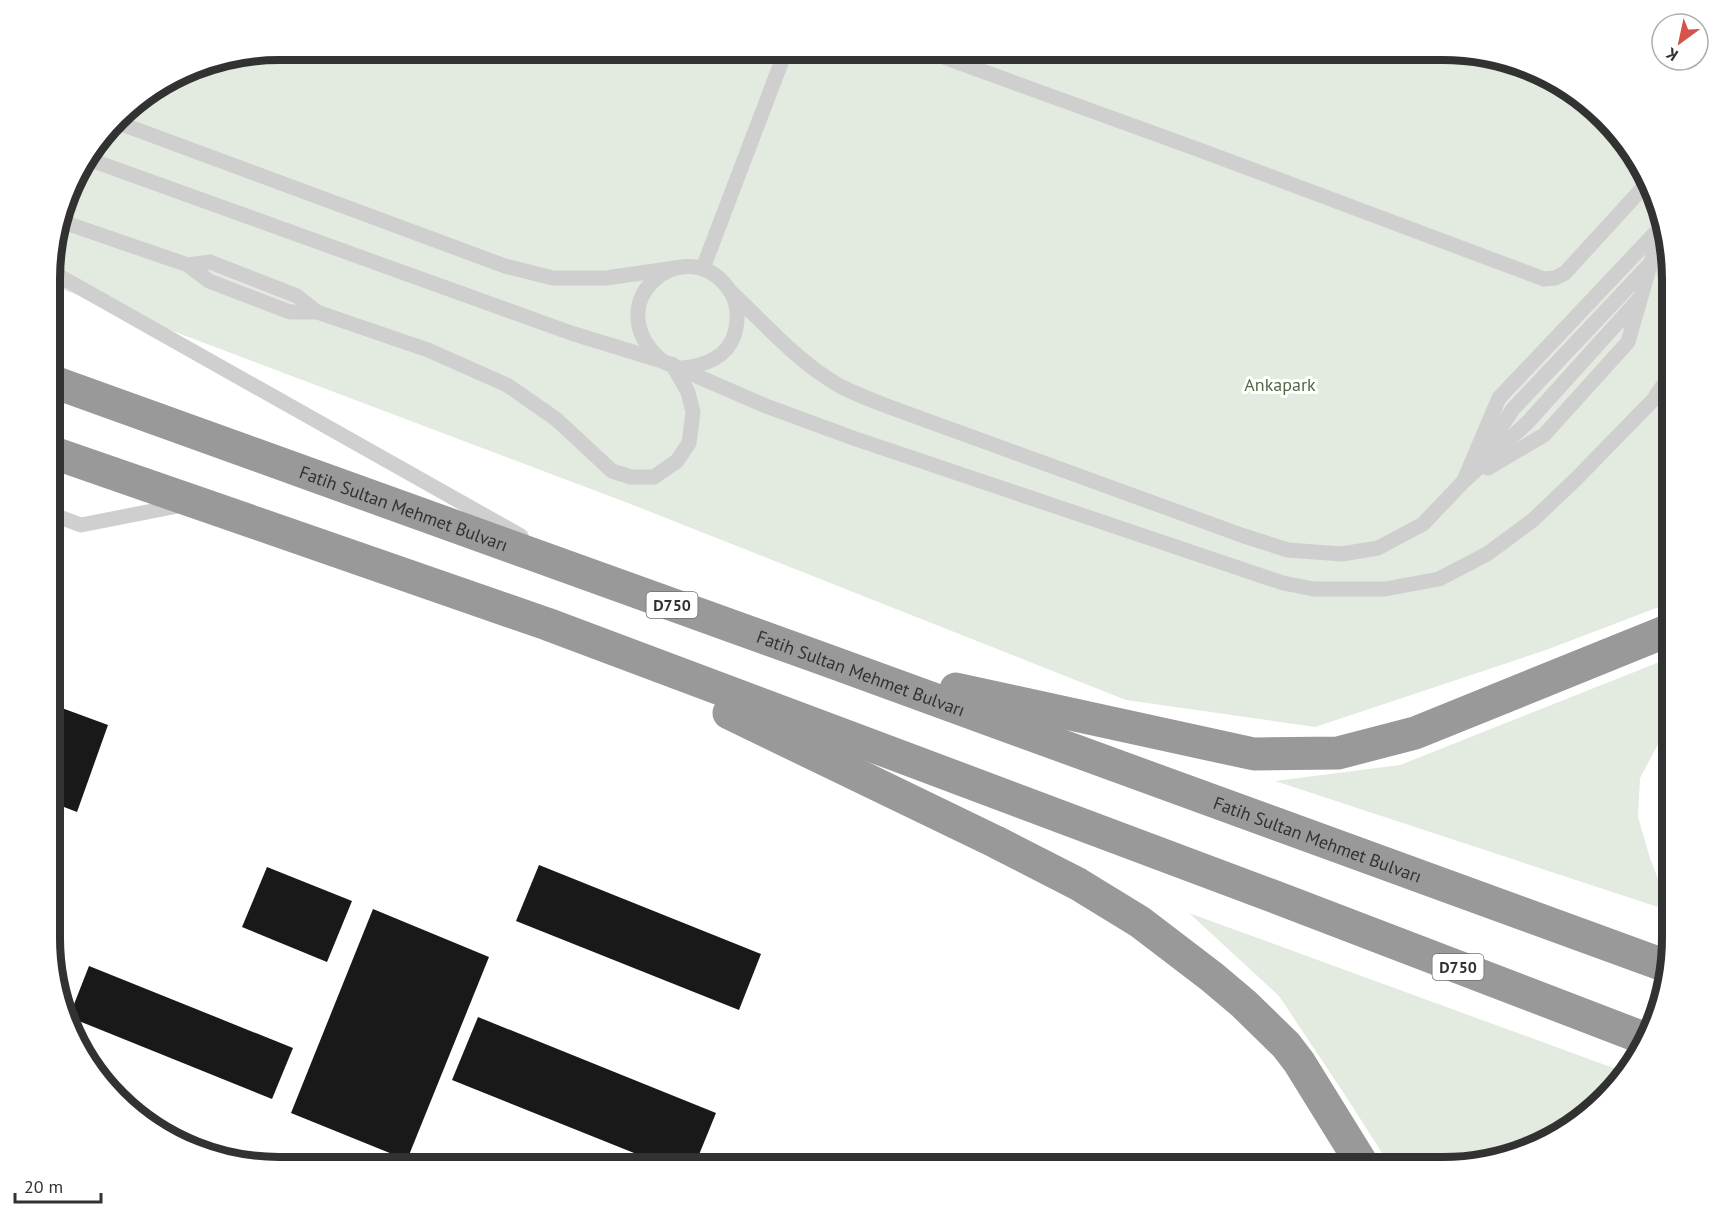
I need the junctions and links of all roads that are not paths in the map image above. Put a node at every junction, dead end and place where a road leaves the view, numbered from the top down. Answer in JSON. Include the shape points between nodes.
{"nodes":[{"id":1,"x":782,"y":60,"type":"edge"},
{"id":2,"x":952,"y":60,"type":"edge"},
{"id":3,"x":123,"y":125,"type":"edge"},
{"id":4,"x":95,"y":161,"type":"edge"},
{"id":5,"x":1642,"y":189,"type":"edge"},
{"id":6,"x":67,"y":223,"type":"edge"},
{"id":7,"x":1657,"y":231,"type":"edge"},
{"id":8,"x":1658,"y":237,"type":"edge"},
{"id":9,"x":1650,"y":263,"type":"junction"},
{"id":10,"x":675,"y":268,"type":"junction"},
{"id":11,"x":703,"y":268,"type":"junction"},
{"id":12,"x":60,"y":277,"type":"edge"},
{"id":13,"x":732,"y":293,"type":"junction"},
{"id":14,"x":672,"y":364,"type":"junction"},
{"id":15,"x":60,"y":384,"type":"edge"},
{"id":16,"x":1662,"y":387,"type":"edge"},
{"id":17,"x":60,"y":455,"type":"edge"},
{"id":18,"x":1462,"y":483,"type":"junction"},
{"id":19,"x":197,"y":502,"type":"junction"},
{"id":20,"x":60,"y":517,"type":"edge"},
{"id":21,"x":592,"y":576,"type":"junction"},
{"id":22,"x":547,"y":624,"type":"junction"},
{"id":23,"x":1662,"y":634,"type":"edge"},
{"id":24,"x":829,"y":661,"type":"junction"},
{"id":25,"x":1660,"y":964,"type":"edge"},
{"id":26,"x":1638,"y":1036,"type":"edge"},
{"id":27,"x":1358,"y":1157,"type":"edge"}],
"edges":[{"from":1,"to":11,"type":"lane"},
{"from":2,"to":5,"type":"lane","via":[[1544,279],[1565,273]]},
{"from":3,"to":10,"type":"lane","via":[[525,271],[553,278],[606,278]]},
{"from":4,"to":14,"type":"lane","via":[[560,329]]},
{"from":6,"to":14,"type":"lane","via":[[188,265],[209,281],[290,312],[316,312],[428,350],[507,385],[556,419],[612,471],[631,477],[654,477],[677,461],[689,443],[693,412],[688,392]]},
{"from":7,"to":18,"type":"lane","via":[[1499,398]]},
{"from":8,"to":9,"type":"lane"},
{"from":9,"to":18,"type":"lane","via":[[1513,409]]},
{"from":9,"to":18,"type":"lane","via":[[1641,298],[1528,422]]},
{"from":10,"to":11,"type":"lane"},
{"from":10,"to":14,"type":"lane","via":[[648,286],[640,301],[638,317],[640,334],[649,349]]},
{"from":11,"to":13,"type":"lane","via":[[722,280]]},
{"from":12,"to":21,"type":"lane"},
{"from":13,"to":14,"type":"lane","via":[[737,325],[722,354],[693,367]]},
{"from":13,"to":18,"type":"lane","via":[[793,351],[841,386],[1288,550],[1342,555],[1378,548],[1423,524]]},
{"from":14,"to":16,"type":"lane","via":[[766,406],[853,438],[1283,583],[1314,589],[1385,589],[1439,579],[1487,554],[1533,520],[1576,479]]},
{"from":15,"to":21,"type":"highway","name":"Fatih Sultan Mehmet Bulvarı","number":"D750"},
{"from":17,"to":19,"type":"highway","number":"D750"},
{"from":19,"to":20,"type":"lane","via":[[81,525]]},
{"from":19,"to":22,"type":"highway","number":"D750"},
{"from":21,"to":24,"type":"highway","name":"Fatih Sultan Mehmet Bulvarı","number":"D750"},
{"from":22,"to":26,"type":"highway","number":"D750"},
{"from":22,"to":27,"type":"highway","via":[[996,842],[1078,884],[1140,922],[1212,977],[1286,1045]]},
{"from":23,"to":24,"type":"highway","via":[[1414,733],[1338,753],[1254,754]]},
{"from":24,"to":25,"type":"highway","name":"Fatih Sultan Mehmet Bulvarı","number":"D750"}]}
